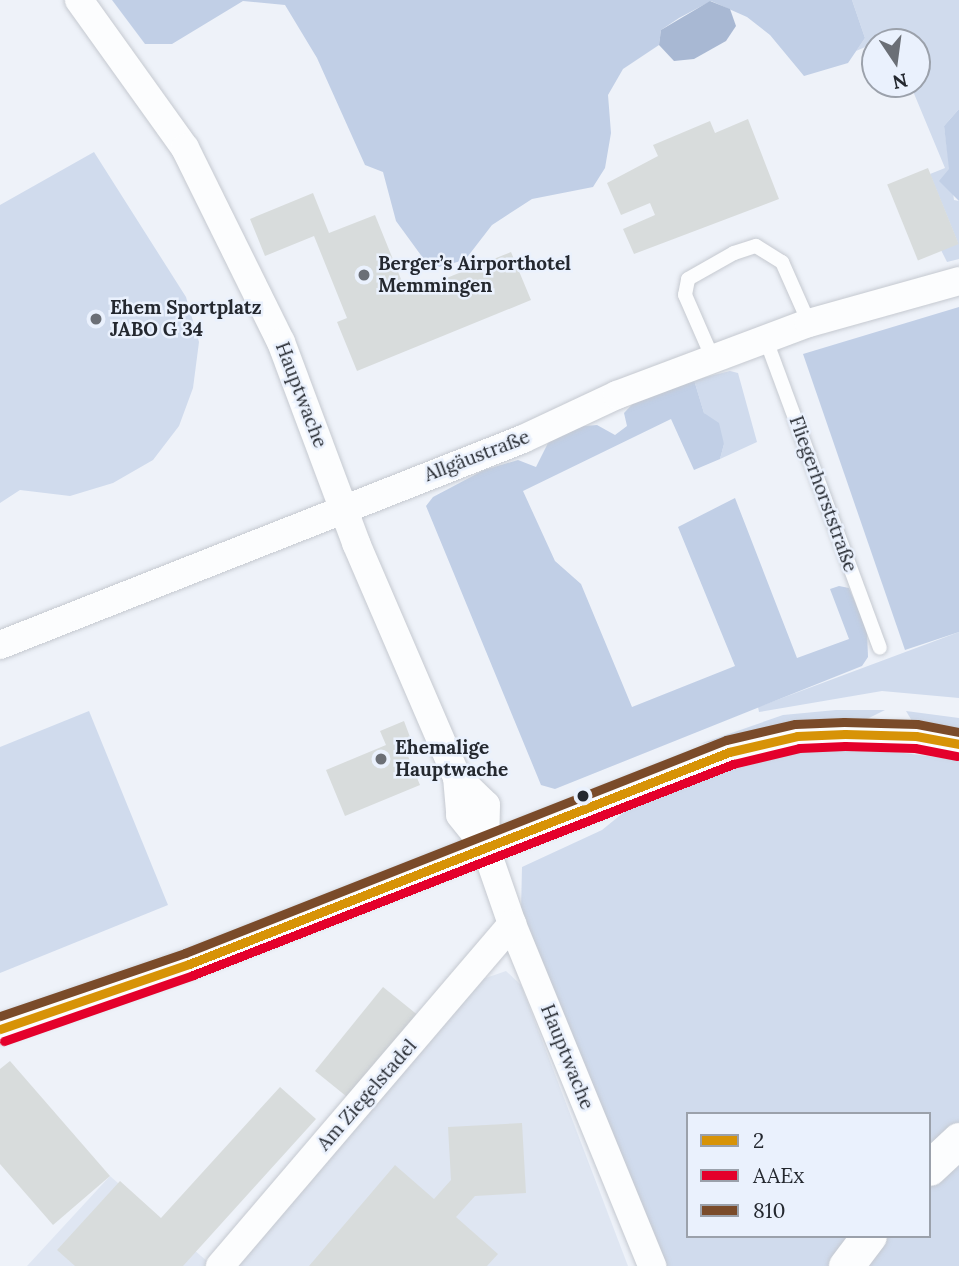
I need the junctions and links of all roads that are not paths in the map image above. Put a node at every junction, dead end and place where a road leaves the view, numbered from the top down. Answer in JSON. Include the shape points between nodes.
{"nodes":[{"id":1,"x":79,"y":0,"type":"edge"},
{"id":2,"x":959,"y":281,"type":"edge"},
{"id":3,"x":809,"y":323,"type":"junction"},
{"id":4,"x":766,"y":340,"type":"junction"},
{"id":5,"x":713,"y":359,"type":"junction"},
{"id":6,"x":344,"y":508,"type":"junction"},
{"id":7,"x":0,"y":645,"type":"edge"},
{"id":8,"x":880,"y":648,"type":"dead end"},
{"id":9,"x":959,"y":744,"type":"edge"},
{"id":10,"x":485,"y":846,"type":"junction"},
{"id":11,"x":512,"y":924,"type":"junction"},
{"id":12,"x":0,"y":1029,"type":"edge"},
{"id":13,"x":959,"y":1140,"type":"edge"},
{"id":14,"x":931,"y":1166,"type":"edge"},
{"id":15,"x":867,"y":1238,"type":"edge"},
{"id":16,"x":220,"y":1266,"type":"edge"},
{"id":17,"x":652,"y":1266,"type":"edge"},
{"id":18,"x":846,"y":1266,"type":"edge"}],
"edges":[{"from":1,"to":6,"type":"street","name":"Hauptwache","via":[[177,138],[221,215],[281,342]]},
{"from":2,"to":3,"type":"street","name":"Allgäustraße"},
{"from":3,"to":4,"type":"street","name":"Allgäustraße"},
{"from":3,"to":5,"type":"lane","via":[[782,262],[755,246],[734,253],[688,279],[685,295]]},
{"from":4,"to":5,"type":"street","name":"Allgäustraße"},
{"from":4,"to":8,"type":"lane","name":"Fliegerhorststraße"},
{"from":5,"to":6,"type":"street","name":"Allgäustraße"},
{"from":6,"to":7,"type":"street","name":"Allgäustraße"},
{"from":6,"to":10,"type":"street","name":"Hauptwache","via":[[457,777],[460,815]]},
{"from":9,"to":10,"type":"street","via":[[916,736],[797,736],[673,772]]},
{"from":10,"to":11,"type":"street","name":"Hauptwache"},
{"from":10,"to":12,"type":"street","via":[[189,964]]},
{"from":11,"to":16,"type":"street","name":"Am Ziegelstadel"},
{"from":11,"to":17,"type":"street","name":"Hauptwache"},
{"from":13,"to":14,"type":"street"},
{"from":15,"to":18,"type":"street"}]}
